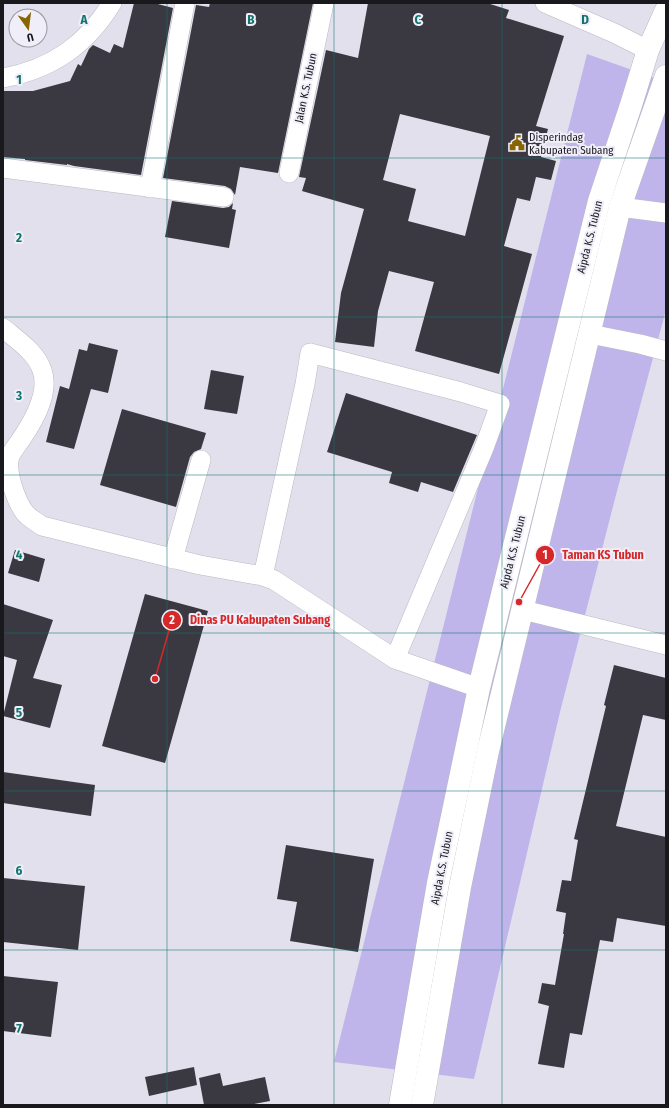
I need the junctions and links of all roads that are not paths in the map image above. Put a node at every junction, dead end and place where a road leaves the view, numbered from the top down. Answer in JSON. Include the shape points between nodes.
{"nodes":[{"id":1,"x":112,"y":3,"type":"edge"},
{"id":2,"x":185,"y":3,"type":"edge"},
{"id":3,"x":324,"y":3,"type":"edge"},
{"id":4,"x":545,"y":3,"type":"edge"},
{"id":5,"x":666,"y":10,"type":"edge"},
{"id":6,"x":648,"y":50,"type":"junction"},
{"id":7,"x":666,"y":76,"type":"edge"},
{"id":8,"x":3,"y":78,"type":"edge"},
{"id":9,"x":3,"y":168,"type":"edge"},
{"id":10,"x":289,"y":173,"type":"dead end"},
{"id":11,"x":150,"y":188,"type":"junction"},
{"id":12,"x":224,"y":197,"type":"dead end"},
{"id":13,"x":620,"y":207,"type":"junction"},
{"id":14,"x":666,"y":213,"type":"edge"},
{"id":15,"x":3,"y":328,"type":"edge"},
{"id":16,"x":590,"y":334,"type":"junction"},
{"id":17,"x":666,"y":351,"type":"edge"},
{"id":18,"x":201,"y":460,"type":"dead end"},
{"id":19,"x":173,"y":559,"type":"junction"},
{"id":20,"x":263,"y":576,"type":"junction"},
{"id":21,"x":523,"y":610,"type":"junction"},
{"id":22,"x":666,"y":645,"type":"edge"},
{"id":23,"x":395,"y":660,"type":"junction"},
{"id":24,"x":479,"y":688,"type":"junction"},
{"id":25,"x":400,"y":1105,"type":"edge"},
{"id":26,"x":422,"y":1105,"type":"edge"}],
"edges":[{"from":1,"to":8,"type":"street","via":[[83,41],[60,58],[34,70]]},
{"from":2,"to":11,"type":"street"},
{"from":3,"to":10,"type":"street","name":"Jalan K.S. Tubun"},
{"from":4,"to":6,"type":"street"},
{"from":5,"to":6,"type":"street","name":"Aipda K.S. Tubun"},
{"from":6,"to":24,"type":"street","name":"Aipda K.S. Tubun","via":[[598,201]]},
{"from":7,"to":13,"type":"street","name":"Aipda K.S. Tubun"},
{"from":9,"to":11,"type":"street"},
{"from":11,"to":12,"type":"street"},
{"from":13,"to":14,"type":"street"},
{"from":13,"to":16,"type":"street","name":"Aipda K.S. Tubun"},
{"from":15,"to":19,"type":"street","via":[[28,350],[43,372],[43,394],[33,422],[10,456],[10,472],[16,499],[26,514],[42,526]]},
{"from":16,"to":17,"type":"street"},
{"from":16,"to":21,"type":"street","name":"Aipda K.S. Tubun"},
{"from":18,"to":19,"type":"street"},
{"from":19,"to":20,"type":"street"},
{"from":20,"to":23,"type":"street","via":[[274,580]]},
{"from":20,"to":23,"type":"street","via":[[310,353],[500,404]]},
{"from":21,"to":22,"type":"street"},
{"from":21,"to":26,"type":"street","name":"Aipda K.S. Tubun","via":[[488,752],[462,879]]},
{"from":23,"to":24,"type":"street"},
{"from":24,"to":25,"type":"street","name":"Aipda K.S. Tubun","via":[[438,883]]}]}
